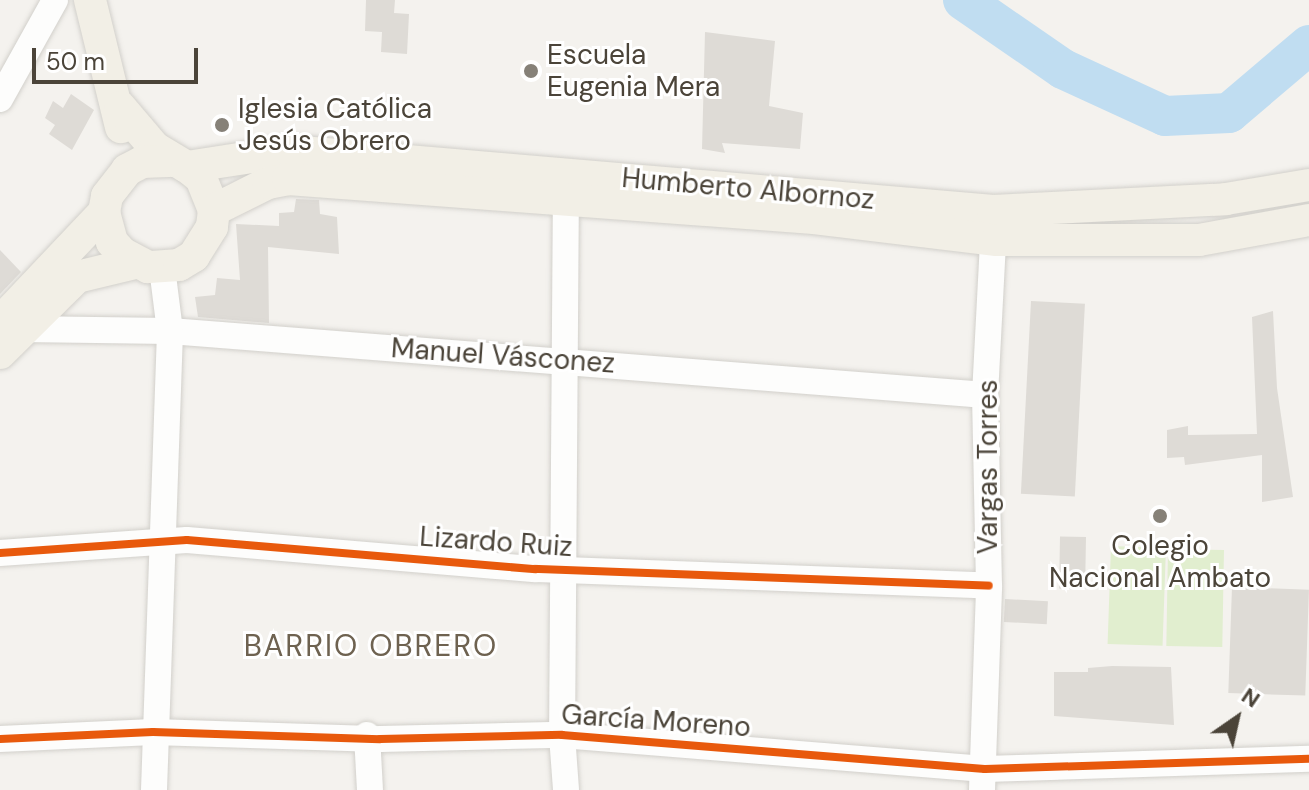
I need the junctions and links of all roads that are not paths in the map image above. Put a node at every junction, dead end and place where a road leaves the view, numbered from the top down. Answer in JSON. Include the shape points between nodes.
{"nodes":[{"id":1,"x":55,"y":0,"type":"edge"},
{"id":2,"x":90,"y":0,"type":"edge"},
{"id":3,"x":0,"y":99,"type":"edge"},
{"id":4,"x":120,"y":107,"type":"junction"},
{"id":5,"x":181,"y":164,"type":"junction"},
{"id":6,"x":127,"y":170,"type":"junction"},
{"id":7,"x":1309,"y":185,"type":"edge"},
{"id":8,"x":566,"y":186,"type":"junction"},
{"id":9,"x":214,"y":210,"type":"junction"},
{"id":10,"x":104,"y":212,"type":"junction"},
{"id":11,"x":1309,"y":220,"type":"edge"},
{"id":12,"x":995,"y":225,"type":"junction"},
{"id":13,"x":148,"y":265,"type":"junction"},
{"id":14,"x":10,"y":325,"type":"edge"},
{"id":15,"x":170,"y":331,"type":"junction"},
{"id":16,"x":0,"y":353,"type":"edge"},
{"id":17,"x":564,"y":360,"type":"junction"},
{"id":18,"x":985,"y":395,"type":"junction"},
{"id":19,"x":162,"y":541,"type":"junction"},
{"id":20,"x":0,"y":553,"type":"edge"},
{"id":21,"x":562,"y":570,"type":"junction"},
{"id":22,"x":989,"y":586,"type":"junction"},
{"id":23,"x":153,"y":732,"type":"junction"},
{"id":24,"x":367,"y":735,"type":"junction"},
{"id":25,"x":562,"y":735,"type":"junction"},
{"id":26,"x":0,"y":739,"type":"edge"},
{"id":27,"x":1309,"y":759,"type":"edge"},
{"id":28,"x":984,"y":780,"type":"edge"},
{"id":29,"x":154,"y":790,"type":"edge"},
{"id":30,"x":370,"y":790,"type":"edge"},
{"id":31,"x":566,"y":790,"type":"edge"}],
"edges":[{"from":1,"to":3,"type":"street"},
{"from":2,"to":4,"type":"main road"},
{"from":4,"to":5,"type":"main road","via":[[155,148]]},
{"from":4,"to":6,"type":"main road"},
{"from":5,"to":6,"type":"main road","via":[[142,162]]},
{"from":5,"to":8,"type":"main road","name":"Humberto Albornoz","via":[[290,151]]},
{"from":5,"to":9,"type":"main road","via":[[210,193]]},
{"from":6,"to":10,"type":"main road","via":[[107,196]]},
{"from":7,"to":12,"type":"main road","name":"Humberto Albornoz"},
{"from":8,"to":9,"type":"main road","name":"Humberto Albornoz","via":[[288,179],[268,183]]},
{"from":8,"to":12,"type":"main road","name":"Humberto Albornoz"},
{"from":8,"to":17,"type":"street"},
{"from":9,"to":13,"type":"main road","via":[[209,235],[194,256]]},
{"from":10,"to":13,"type":"main road","via":[[112,242]]},
{"from":10,"to":14,"type":"main road"},
{"from":11,"to":12,"type":"main road","name":"Humberto Albornoz","via":[[1199,240]]},
{"from":12,"to":18,"type":"street","name":"Vargas Torres"},
{"from":13,"to":14,"type":"main road","via":[[77,277]]},
{"from":13,"to":15,"type":"street"},
{"from":14,"to":15,"type":"street","name":"Manuel Vásconez"},
{"from":14,"to":16,"type":"main road"},
{"from":15,"to":17,"type":"street","name":"Manuel Vásconez"},
{"from":15,"to":19,"type":"street"},
{"from":17,"to":18,"type":"street","name":"Manuel Vásconez"},
{"from":17,"to":21,"type":"street"},
{"from":18,"to":22,"type":"street","name":"Vargas Torres"},
{"from":19,"to":20,"type":"street","name":"Lizardo Ruiz"},
{"from":19,"to":21,"type":"street","name":"Lizardo Ruiz"},
{"from":19,"to":23,"type":"street"},
{"from":21,"to":22,"type":"street","name":"Lizardo Ruiz"},
{"from":21,"to":25,"type":"street"},
{"from":22,"to":28,"type":"street","name":"Vargas Torres"},
{"from":23,"to":24,"type":"street","name":"García Moreno"},
{"from":23,"to":26,"type":"street","name":"García Moreno"},
{"from":23,"to":29,"type":"street"},
{"from":24,"to":25,"type":"street","name":"García Moreno"},
{"from":24,"to":30,"type":"street"},
{"from":25,"to":28,"type":"street","name":"García Moreno"},
{"from":25,"to":31,"type":"street"},
{"from":27,"to":28,"type":"street","name":"García Moreno"}]}
